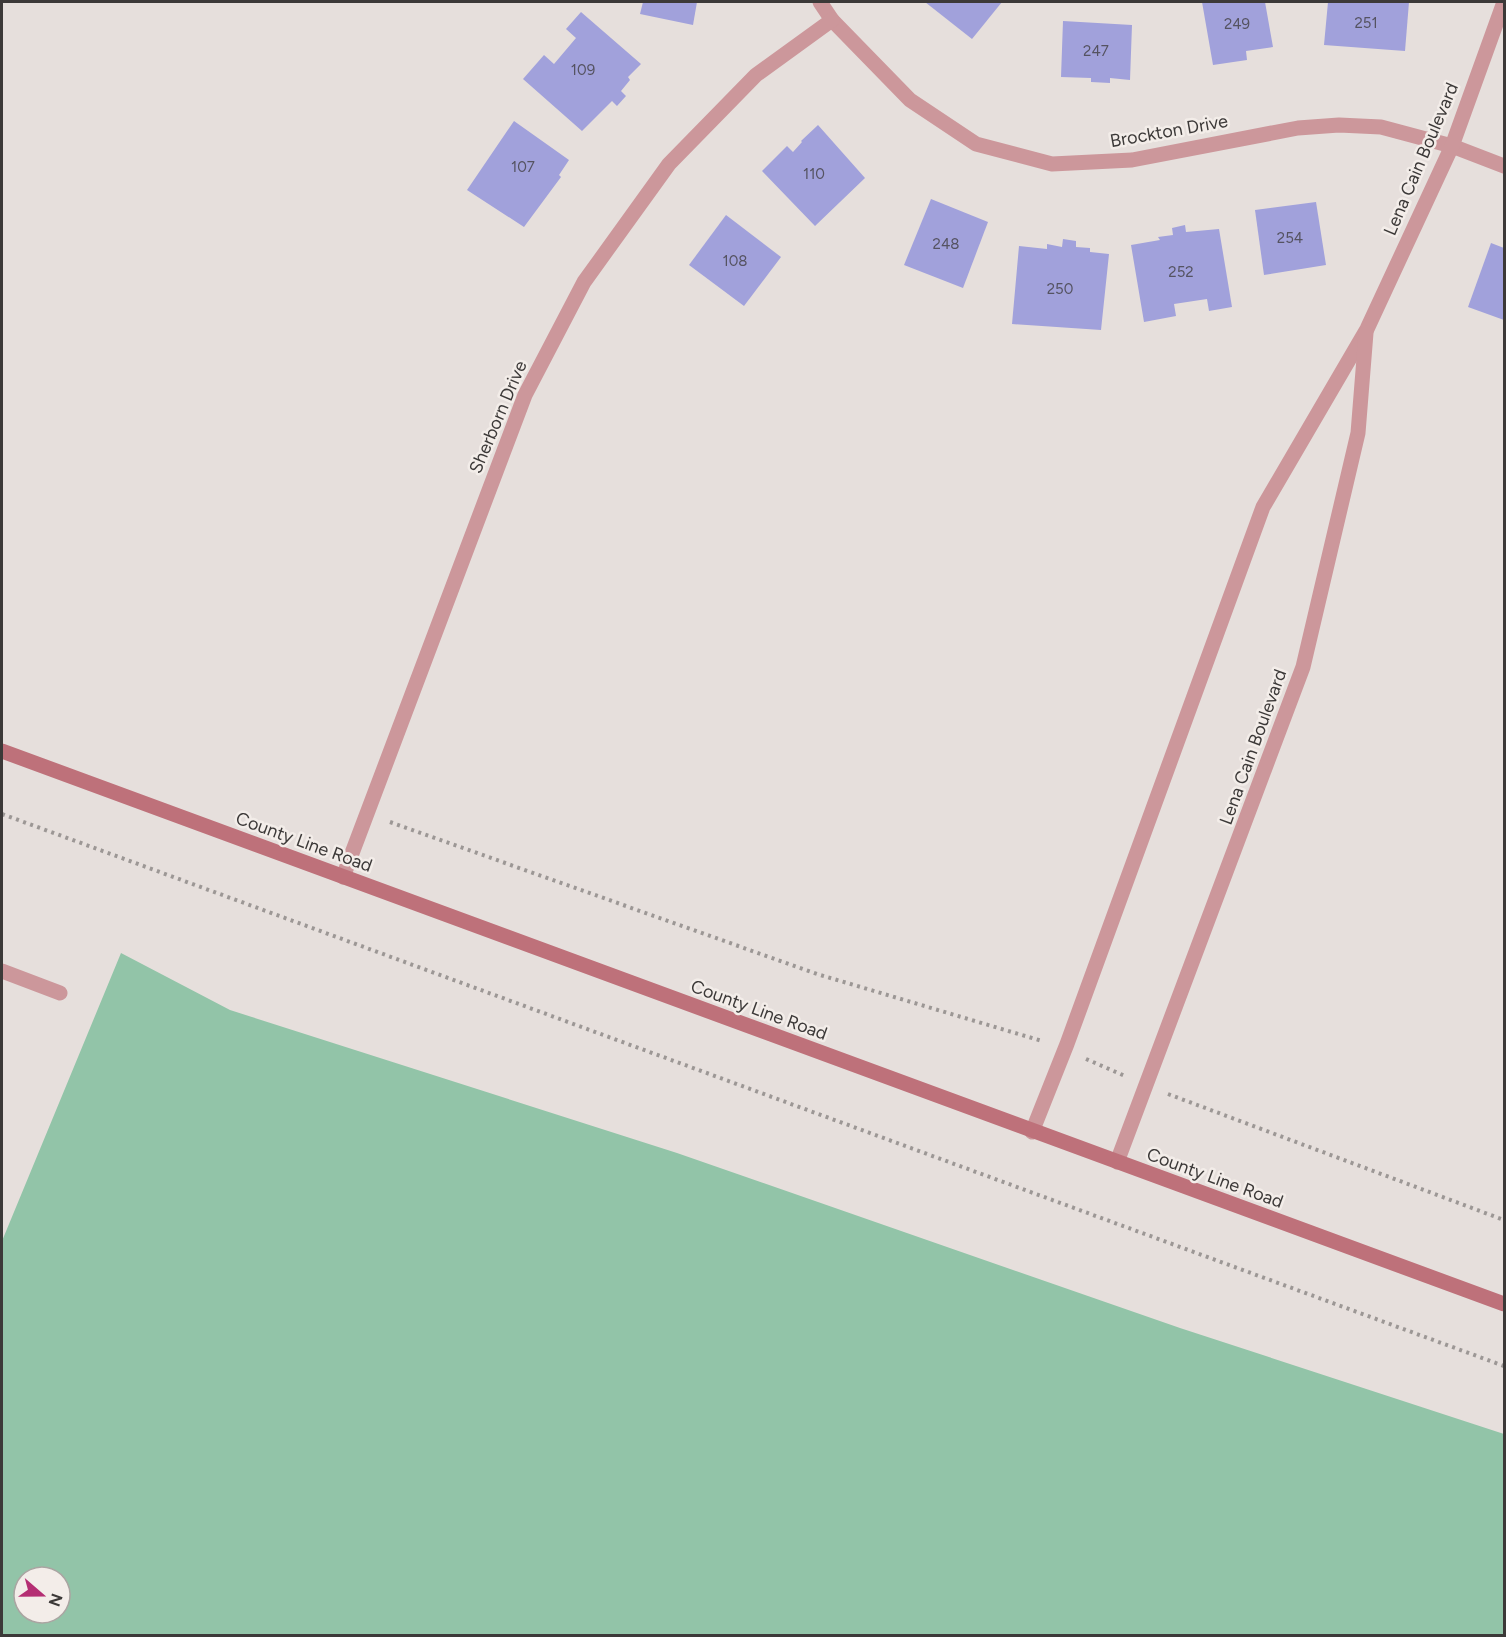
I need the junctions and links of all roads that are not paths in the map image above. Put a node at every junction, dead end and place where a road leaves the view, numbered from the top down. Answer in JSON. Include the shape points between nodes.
{"nodes":[{"id":1,"x":820,"y":2,"type":"edge"},
{"id":2,"x":1504,"y":2,"type":"edge"},
{"id":3,"x":832,"y":20,"type":"junction"},
{"id":4,"x":1452,"y":146,"type":"junction"},
{"id":5,"x":1504,"y":166,"type":"edge"},
{"id":6,"x":1367,"y":329,"type":"junction"},
{"id":7,"x":2,"y":751,"type":"edge"},
{"id":8,"x":344,"y":877,"type":"junction"},
{"id":9,"x":2,"y":970,"type":"edge"},
{"id":10,"x":60,"y":993,"type":"dead end"},
{"id":11,"x":1032,"y":1132,"type":"junction"},
{"id":12,"x":1117,"y":1162,"type":"junction"},
{"id":13,"x":1504,"y":1304,"type":"edge"}],
"edges":[{"from":1,"to":3,"type":"street","name":"Brockton Drive"},
{"from":2,"to":4,"type":"street","name":"Lena Cain Boulevard"},
{"from":3,"to":4,"type":"street","name":"Brockton Drive","via":[[910,100],[976,144],[1052,164],[1132,160],[1298,128],[1328,126],[1381,128]]},
{"from":3,"to":8,"type":"street","name":"Sherborn Drive","via":[[756,75],[669,164],[584,282],[525,395]]},
{"from":4,"to":5,"type":"street","name":"Brockton Drive"},
{"from":4,"to":6,"type":"street","name":"Lena Cain Boulevard"},
{"from":6,"to":11,"type":"street","name":"Lena Cain Boulevard","via":[[1263,507]]},
{"from":6,"to":12,"type":"street","name":"Lena Cain Boulevard","via":[[1358,433],[1303,667]]},
{"from":7,"to":8,"type":"main road","name":"County Line Road"},
{"from":8,"to":11,"type":"main road","name":"County Line Road"},
{"from":9,"to":10,"type":"street"},
{"from":11,"to":12,"type":"main road","name":"County Line Road"},
{"from":12,"to":13,"type":"main road","name":"County Line Road"}]}
